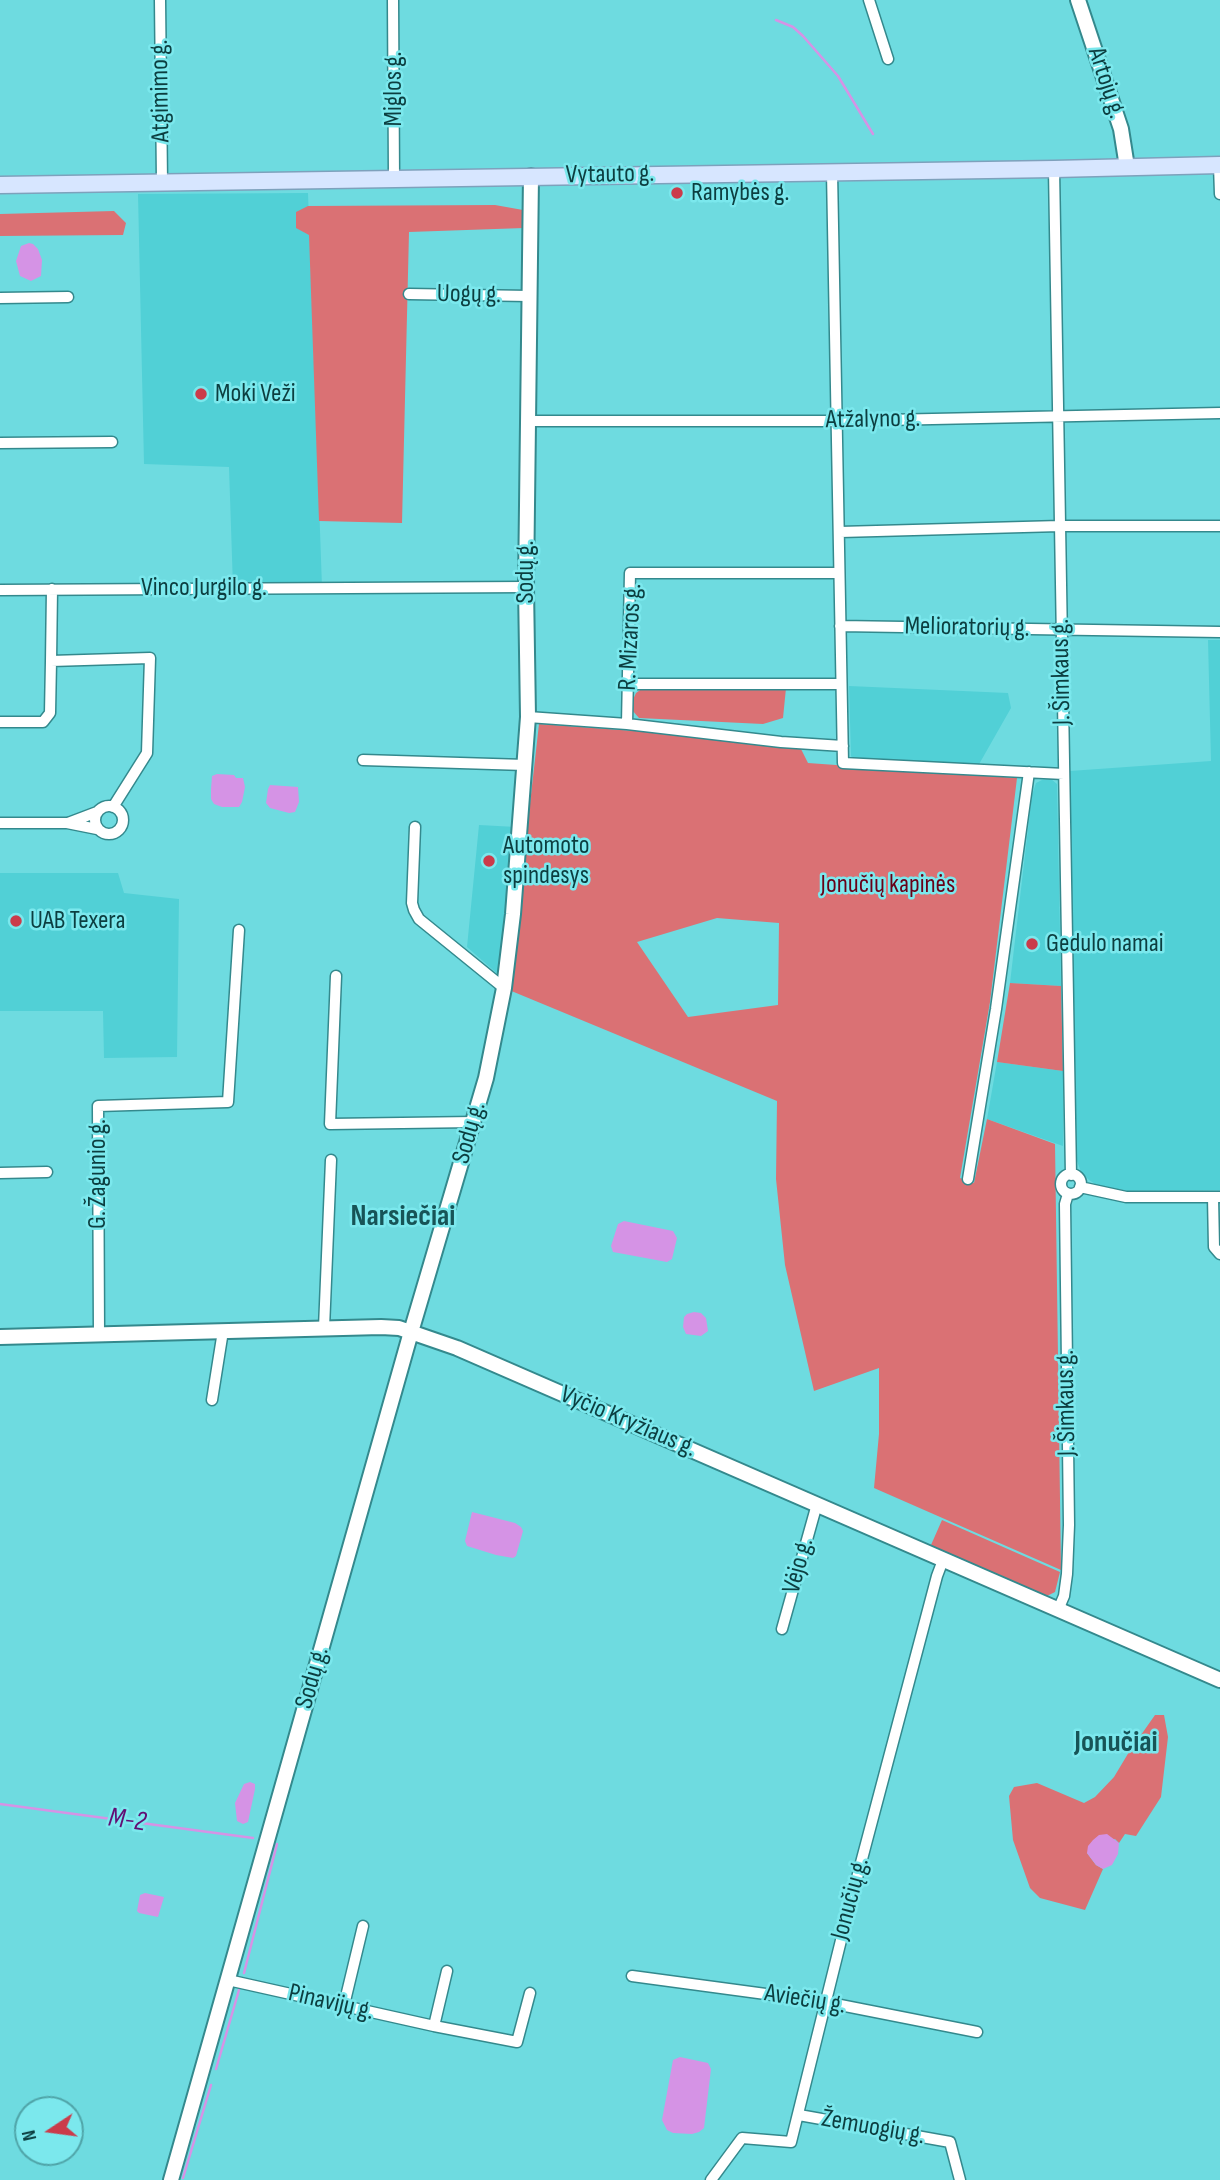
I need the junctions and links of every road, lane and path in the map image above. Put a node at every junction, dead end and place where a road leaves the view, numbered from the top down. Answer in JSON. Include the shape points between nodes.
{"nodes":[{"id":1,"x":160,"y":0,"type":"edge"},
{"id":2,"x":393,"y":0,"type":"edge"},
{"id":3,"x":869,"y":0,"type":"edge"},
{"id":4,"x":1078,"y":0,"type":"edge"},
{"id":5,"x":888,"y":59,"type":"dead end"},
{"id":6,"x":1219,"y":165,"type":"edge"},
{"id":7,"x":1127,"y":167,"type":"junction"},
{"id":8,"x":1054,"y":169,"type":"junction"},
{"id":9,"x":832,"y":172,"type":"junction"},
{"id":10,"x":531,"y":176,"type":"junction"},
{"id":11,"x":394,"y":178,"type":"junction"},
{"id":12,"x":162,"y":182,"type":"junction"},
{"id":13,"x":0,"y":185,"type":"edge"},
{"id":14,"x":1220,"y":194,"type":"edge"},
{"id":15,"x":410,"y":295,"type":"dead end"},
{"id":16,"x":529,"y":296,"type":"junction"},
{"id":17,"x":68,"y":297,"type":"dead end"},
{"id":18,"x":0,"y":298,"type":"edge"},
{"id":19,"x":1220,"y":413,"type":"edge"},
{"id":20,"x":1058,"y":415,"type":"junction"},
{"id":21,"x":527,"y":421,"type":"junction"},
{"id":22,"x":837,"y":421,"type":"junction"},
{"id":23,"x":112,"y":442,"type":"dead end"},
{"id":24,"x":0,"y":443,"type":"edge"},
{"id":25,"x":1060,"y":526,"type":"junction"},
{"id":26,"x":1220,"y":526,"type":"edge"},
{"id":27,"x":840,"y":532,"type":"junction"},
{"id":28,"x":839,"y":573,"type":"junction"},
{"id":29,"x":526,"y":587,"type":"junction"},
{"id":30,"x":52,"y":589,"type":"junction"},
{"id":31,"x":0,"y":590,"type":"edge"},
{"id":32,"x":840,"y":626,"type":"junction"},
{"id":33,"x":1061,"y":629,"type":"junction"},
{"id":34,"x":1220,"y":632,"type":"edge"},
{"id":35,"x":51,"y":661,"type":"junction"},
{"id":36,"x":628,"y":684,"type":"junction"},
{"id":37,"x":841,"y":684,"type":"junction"},
{"id":38,"x":528,"y":717,"type":"junction"},
{"id":39,"x":0,"y":722,"type":"edge"},
{"id":40,"x":627,"y":724,"type":"junction"},
{"id":41,"x":843,"y":746,"type":"junction"},
{"id":42,"x":363,"y":760,"type":"dead end"},
{"id":43,"x":526,"y":765,"type":"junction"},
{"id":44,"x":1029,"y":772,"type":"junction"},
{"id":45,"x":1064,"y":774,"type":"junction"},
{"id":46,"x":113,"y":807,"type":"junction"},
{"id":47,"x":97,"y":812,"type":"junction"},
{"id":48,"x":0,"y":823,"type":"edge"},
{"id":49,"x":67,"y":823,"type":"junction"},
{"id":50,"x":415,"y":827,"type":"dead end"},
{"id":51,"x":97,"y":829,"type":"junction"},
{"id":52,"x":239,"y":930,"type":"dead end"},
{"id":53,"x":336,"y":975,"type":"dead end"},
{"id":54,"x":504,"y":988,"type":"junction"},
{"id":55,"x":474,"y":1122,"type":"junction"},
{"id":56,"x":331,"y":1160,"type":"dead end"},
{"id":57,"x":47,"y":1172,"type":"dead end"},
{"id":58,"x":0,"y":1173,"type":"edge"},
{"id":59,"x":1071,"y":1175,"type":"junction"},
{"id":60,"x":968,"y":1179,"type":"dead end"},
{"id":61,"x":1080,"y":1187,"type":"junction"},
{"id":62,"x":1068,"y":1194,"type":"junction"},
{"id":63,"x":1216,"y":1197,"type":"edge"},
{"id":64,"x":1220,"y":1254,"type":"edge"},
{"id":65,"x":324,"y":1328,"type":"junction"},
{"id":66,"x":223,"y":1331,"type":"junction"},
{"id":67,"x":411,"y":1332,"type":"junction"},
{"id":68,"x":99,"y":1334,"type":"junction"},
{"id":69,"x":0,"y":1337,"type":"edge"},
{"id":70,"x":212,"y":1400,"type":"dead end"},
{"id":71,"x":817,"y":1504,"type":"junction"},
{"id":72,"x":943,"y":1560,"type":"junction"},
{"id":73,"x":1058,"y":1610,"type":"junction"},
{"id":74,"x":782,"y":1629,"type":"dead end"},
{"id":75,"x":1220,"y":1680,"type":"edge"},
{"id":76,"x":363,"y":1926,"type":"dead end"},
{"id":77,"x":447,"y":1971,"type":"dead end"},
{"id":78,"x":632,"y":1976,"type":"dead end"},
{"id":79,"x":228,"y":1980,"type":"junction"},
{"id":80,"x":530,"y":1993,"type":"dead end"},
{"id":81,"x":825,"y":2002,"type":"junction"},
{"id":82,"x":344,"y":2005,"type":"junction"},
{"id":83,"x":434,"y":2026,"type":"junction"},
{"id":84,"x":977,"y":2032,"type":"dead end"},
{"id":85,"x":799,"y":2115,"type":"junction"},
{"id":86,"x":170,"y":2180,"type":"edge"},
{"id":87,"x":711,"y":2180,"type":"edge"},
{"id":88,"x":960,"y":2180,"type":"edge"}],
"edges":[{"from":1,"to":12,"type":"street","name":"Atgimimo g."},
{"from":2,"to":11,"type":"street","name":"Miglos g."},
{"from":3,"to":5,"type":"street"},
{"from":4,"to":7,"type":"main road","name":"Artojų g.","via":[[1121,129]]},
{"from":6,"to":7,"type":"main road","name":"Vytauto g."},
{"from":6,"to":14,"type":"street"},
{"from":7,"to":8,"type":"main road","name":"Vytauto g."},
{"from":8,"to":9,"type":"main road","name":"Vytauto g."},
{"from":8,"to":20,"type":"street","name":"J. Šimkaus g."},
{"from":9,"to":10,"type":"main road","name":"Vytauto g."},
{"from":9,"to":22,"type":"street"},
{"from":10,"to":11,"type":"main road","name":"Vytauto g."},
{"from":10,"to":16,"type":"main road","name":"Sodų g."},
{"from":11,"to":12,"type":"main road","name":"Vytauto g."},
{"from":12,"to":13,"type":"main road","name":"Vytauto g."},
{"from":15,"to":16,"type":"street","name":"Uogų g."},
{"from":16,"to":21,"type":"main road","name":"Sodų g."},
{"from":17,"to":18,"type":"street"},
{"from":19,"to":20,"type":"street","name":"Atžalyno g."},
{"from":20,"to":22,"type":"street","name":"Atžalyno g."},
{"from":20,"to":25,"type":"street","name":"J. Šimkaus g."},
{"from":21,"to":22,"type":"street","name":"Atžalyno g."},
{"from":21,"to":29,"type":"main road","name":"Sodų g."},
{"from":22,"to":27,"type":"street"},
{"from":23,"to":24,"type":"street"},
{"from":25,"to":26,"type":"street"},
{"from":25,"to":27,"type":"street"},
{"from":25,"to":33,"type":"street","name":"J. Šimkaus g."},
{"from":27,"to":28,"type":"street"},
{"from":28,"to":32,"type":"street"},
{"from":28,"to":36,"type":"street","name":"R. Mizaros g.","via":[[630,573]]},
{"from":29,"to":30,"type":"street","name":"Vinco Jurgilo g."},
{"from":29,"to":38,"type":"main road","name":"Sodų g."},
{"from":30,"to":31,"type":"street","name":"Vinco Jurgilo g."},
{"from":30,"to":35,"type":"street"},
{"from":32,"to":33,"type":"street","name":"Melioratorių g."},
{"from":32,"to":37,"type":"street"},
{"from":33,"to":34,"type":"street","name":"Melioratorių g."},
{"from":33,"to":45,"type":"street","name":"J. Šimkaus g."},
{"from":35,"to":39,"type":"street","via":[[50,713],[43,723]]},
{"from":35,"to":46,"type":"street","via":[[150,658],[147,753]]},
{"from":36,"to":37,"type":"street"},
{"from":36,"to":40,"type":"street","name":"R. Mizaros g."},
{"from":37,"to":41,"type":"street"},
{"from":38,"to":40,"type":"street","name":"R. Mizaros g."},
{"from":38,"to":43,"type":"main road","name":"Sodų g."},
{"from":40,"to":41,"type":"street"},
{"from":41,"to":44,"type":"street","via":[[843,763]]},
{"from":42,"to":43,"type":"street"},
{"from":43,"to":54,"type":"main road","name":"Sodų g."},
{"from":44,"to":45,"type":"street"},
{"from":44,"to":60,"type":"street"},
{"from":45,"to":59,"type":"street","name":"J. Šimkaus g."},
{"from":46,"to":47,"type":"street"},
{"from":46,"to":51,"type":"street","via":[[122,816],[120,829],[109,835]]},
{"from":47,"to":49,"type":"street"},
{"from":47,"to":51,"type":"street"},
{"from":48,"to":49,"type":"street"},
{"from":49,"to":51,"type":"street"},
{"from":50,"to":54,"type":"street","via":[[414,910],[419,919]]},
{"from":52,"to":68,"type":"street","name":"G. Žagunio g.","via":[[228,1102],[98,1106]]},
{"from":53,"to":55,"type":"street","via":[[330,1124]]},
{"from":54,"to":55,"type":"main road","name":"Sodų g."},
{"from":55,"to":67,"type":"main road","name":"Sodų g."},
{"from":56,"to":65,"type":"street"},
{"from":57,"to":58,"type":"street"},
{"from":59,"to":61,"type":"street","via":[[1079,1179]]},
{"from":59,"to":62,"type":"street","name":"J. Šimkaus g.","via":[[1061,1185]]},
{"from":61,"to":62,"type":"street"},
{"from":61,"to":63,"type":"street","via":[[1126,1197]]},
{"from":62,"to":73,"type":"street","name":"J. Šimkaus g.","via":[[1068,1562]]},
{"from":63,"to":64,"type":"street","via":[[1214,1247]]},
{"from":65,"to":66,"type":"main road","name":"Vyčio Kryžiaus g."},
{"from":65,"to":67,"type":"main road","name":"Vyčio Kryžiaus g.","via":[[381,1327]]},
{"from":66,"to":68,"type":"main road","name":"Vyčio Kryžiaus g."},
{"from":66,"to":70,"type":"street"},
{"from":67,"to":71,"type":"main road","name":"Vyčio Kryžiaus g."},
{"from":67,"to":79,"type":"main road","name":"Sodų g."},
{"from":68,"to":69,"type":"main road","name":"Vyčio Kryžiaus g."},
{"from":71,"to":72,"type":"main road","name":"Vyčio Kryžiaus g."},
{"from":71,"to":74,"type":"street","name":"Vėjo g."},
{"from":72,"to":73,"type":"main road","name":"Vyčio Kryžiaus g."},
{"from":72,"to":81,"type":"street","name":"Jonučių g."},
{"from":73,"to":75,"type":"main road","name":"Vyčio Kryžiaus g."},
{"from":76,"to":82,"type":"street"},
{"from":77,"to":83,"type":"street"},
{"from":78,"to":81,"type":"street","name":"Aviečių g."},
{"from":79,"to":82,"type":"street","name":"Pinavijų g."},
{"from":79,"to":86,"type":"main road","name":"Sodų g."},
{"from":80,"to":83,"type":"street","name":"Pinavijų g.","via":[[517,2042]]},
{"from":81,"to":84,"type":"street","name":"Aviečių g."},
{"from":81,"to":85,"type":"street","name":"Jonučių g."},
{"from":82,"to":83,"type":"street","name":"Pinavijų g."},
{"from":85,"to":87,"type":"street","name":"Jonučių g.","via":[[791,2142],[743,2138]]},
{"from":85,"to":88,"type":"street","name":"Žemuogių g.","via":[[950,2142]]}]}
